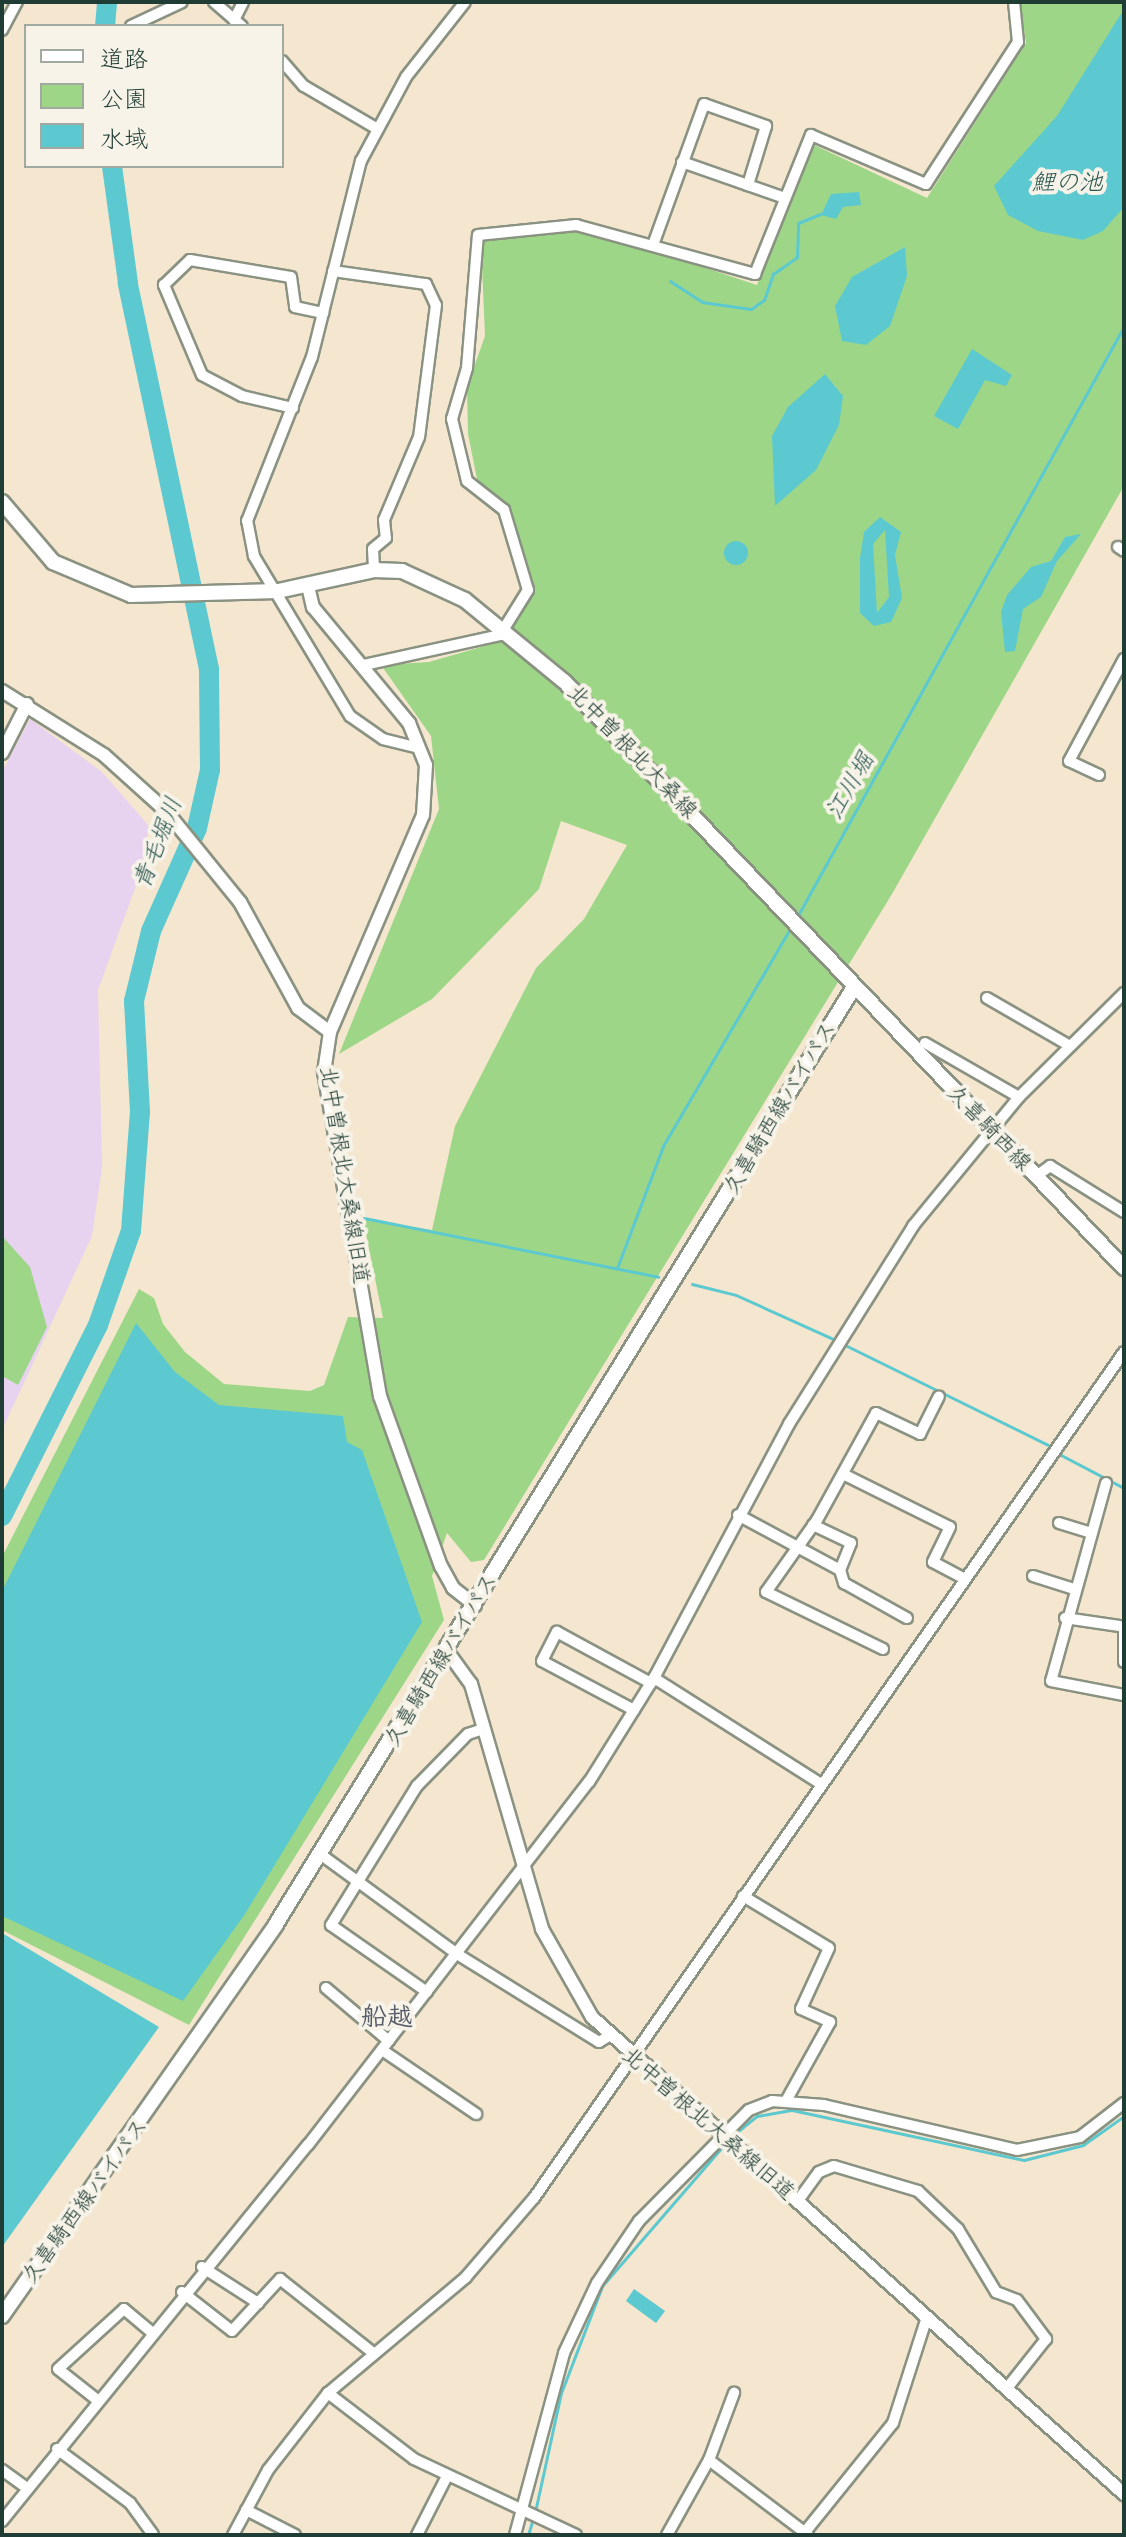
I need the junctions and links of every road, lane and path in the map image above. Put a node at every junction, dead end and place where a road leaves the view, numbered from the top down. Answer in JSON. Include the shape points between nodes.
{"nodes":[{"id":1,"x":17,"y":2,"type":"edge"},
{"id":2,"x":182,"y":2,"type":"edge"},
{"id":3,"x":214,"y":2,"type":"edge"},
{"id":4,"x":243,"y":2,"type":"edge"},
{"id":5,"x":465,"y":2,"type":"edge"},
{"id":6,"x":1014,"y":2,"type":"edge"},
{"id":7,"x":166,"y":6,"type":"edge"},
{"id":8,"x":238,"y":23,"type":"edge"},
{"id":9,"x":134,"y":24,"type":"edge"},
{"id":10,"x":2,"y":30,"type":"edge"},
{"id":11,"x":284,"y":63,"type":"edge"},
{"id":12,"x":376,"y":128,"type":"junction"},
{"id":13,"x":682,"y":162,"type":"junction"},
{"id":14,"x":748,"y":185,"type":"junction"},
{"id":15,"x":785,"y":198,"type":"junction"},
{"id":16,"x":653,"y":245,"type":"junction"},
{"id":17,"x":333,"y":271,"type":"junction"},
{"id":18,"x":323,"y":313,"type":"junction"},
{"id":19,"x":293,"y":408,"type":"junction"},
{"id":20,"x":2,"y":502,"type":"edge"},
{"id":21,"x":374,"y":570,"type":"junction"},
{"id":22,"x":308,"y":586,"type":"junction"},
{"id":23,"x":278,"y":591,"type":"junction"},
{"id":24,"x":507,"y":630,"type":"junction"},
{"id":25,"x":1124,"y":659,"type":"edge"},
{"id":26,"x":364,"y":665,"type":"junction"},
{"id":27,"x":2,"y":691,"type":"edge"},
{"id":28,"x":27,"y":704,"type":"junction"},
{"id":29,"x":419,"y":748,"type":"junction"},
{"id":30,"x":2,"y":753,"type":"edge"},
{"id":31,"x":1099,"y":775,"type":"dead end"},
{"id":32,"x":854,"y":987,"type":"junction"},
{"id":33,"x":1124,"y":993,"type":"edge"},
{"id":34,"x":987,"y":998,"type":"dead end"},
{"id":35,"x":330,"y":1032,"type":"junction"},
{"id":36,"x":925,"y":1043,"type":"dead end"},
{"id":37,"x":1070,"y":1046,"type":"junction"},
{"id":38,"x":1019,"y":1097,"type":"junction"},
{"id":39,"x":991,"y":1130,"type":"junction"},
{"id":40,"x":1035,"y":1177,"type":"junction"},
{"id":41,"x":1124,"y":1212,"type":"edge"},
{"id":42,"x":1124,"y":1268,"type":"edge"},
{"id":43,"x":1124,"y":1352,"type":"edge"},
{"id":44,"x":939,"y":1396,"type":"dead end"},
{"id":45,"x":843,"y":1474,"type":"junction"},
{"id":46,"x":1106,"y":1483,"type":"dead end"},
{"id":47,"x":738,"y":1515,"type":"junction"},
{"id":48,"x":1059,"y":1523,"type":"dead end"},
{"id":49,"x":813,"y":1525,"type":"junction"},
{"id":50,"x":1091,"y":1533,"type":"junction"},
{"id":51,"x":795,"y":1546,"type":"junction"},
{"id":52,"x":840,"y":1570,"type":"junction"},
{"id":53,"x":1033,"y":1576,"type":"dead end"},
{"id":54,"x":965,"y":1579,"type":"junction"},
{"id":55,"x":1074,"y":1589,"type":"junction"},
{"id":56,"x":475,"y":1605,"type":"junction"},
{"id":57,"x":907,"y":1618,"type":"dead end"},
{"id":58,"x":1065,"y":1618,"type":"junction"},
{"id":59,"x":1122,"y":1626,"type":"edge"},
{"id":60,"x":883,"y":1649,"type":"dead end"},
{"id":61,"x":447,"y":1651,"type":"junction"},
{"id":62,"x":1124,"y":1662,"type":"edge"},
{"id":63,"x":652,"y":1681,"type":"junction"},
{"id":64,"x":1124,"y":1695,"type":"edge"},
{"id":65,"x":634,"y":1710,"type":"junction"},
{"id":66,"x":483,"y":1729,"type":"junction"},
{"id":67,"x":821,"y":1784,"type":"junction"},
{"id":68,"x":320,"y":1854,"type":"junction"},
{"id":69,"x":523,"y":1870,"type":"junction"},
{"id":70,"x":357,"y":1881,"type":"junction"},
{"id":71,"x":743,"y":1896,"type":"junction"},
{"id":72,"x":457,"y":1954,"type":"junction"},
{"id":73,"x":326,"y":1988,"type":"dead end"},
{"id":74,"x":427,"y":1992,"type":"junction"},
{"id":75,"x":609,"y":2036,"type":"junction"},
{"id":76,"x":386,"y":2045,"type":"junction"},
{"id":77,"x":633,"y":2061,"type":"junction"},
{"id":78,"x":786,"y":2101,"type":"junction"},
{"id":79,"x":1124,"y":2103,"type":"edge"},
{"id":80,"x":476,"y":2114,"type":"dead end"},
{"id":81,"x":719,"y":2133,"type":"junction"},
{"id":82,"x":797,"y":2202,"type":"junction"},
{"id":83,"x":202,"y":2267,"type":"junction"},
{"id":84,"x":182,"y":2292,"type":"junction"},
{"id":85,"x":258,"y":2303,"type":"junction"},
{"id":86,"x":2,"y":2316,"type":"edge"},
{"id":87,"x":927,"y":2317,"type":"junction"},
{"id":88,"x":150,"y":2331,"type":"junction"},
{"id":89,"x":371,"y":2351,"type":"junction"},
{"id":90,"x":1007,"y":2388,"type":"junction"},
{"id":91,"x":328,"y":2393,"type":"junction"},
{"id":92,"x":734,"y":2393,"type":"dead end"},
{"id":93,"x":96,"y":2399,"type":"junction"},
{"id":94,"x":57,"y":2449,"type":"junction"},
{"id":95,"x":709,"y":2460,"type":"junction"},
{"id":96,"x":2,"y":2470,"type":"edge"},
{"id":97,"x":447,"y":2476,"type":"junction"},
{"id":98,"x":27,"y":2488,"type":"junction"},
{"id":99,"x":1124,"y":2494,"type":"edge"},
{"id":100,"x":525,"y":2507,"type":"junction"},
{"id":101,"x":246,"y":2510,"type":"junction"},
{"id":102,"x":2,"y":2521,"type":"edge"},
{"id":103,"x":806,"y":2534,"type":"edge"},
{"id":104,"x":153,"y":2535,"type":"edge"},
{"id":105,"x":233,"y":2535,"type":"edge"},
{"id":106,"x":295,"y":2535,"type":"edge"},
{"id":107,"x":417,"y":2535,"type":"edge"},
{"id":108,"x":515,"y":2535,"type":"edge"},
{"id":109,"x":576,"y":2535,"type":"edge"},
{"id":110,"x":667,"y":2535,"type":"edge"}],
"edges":[{"from":1,"to":10,"type":"street"},
{"from":2,"to":7,"type":"street"},
{"from":3,"to":8,"type":"street"},
{"from":4,"to":8,"type":"street"},
{"from":5,"to":12,"type":"street"},
{"from":6,"to":15,"type":"street","via":[[1018,42],[926,184],[811,135]]},
{"from":7,"to":9,"type":"street"},
{"from":11,"to":12,"type":"street","via":[[304,86]]},
{"from":12,"to":17,"type":"street"},
{"from":13,"to":14,"type":"street"},
{"from":13,"to":14,"type":"street","via":[[704,104],[750,119],[768,130]]},
{"from":13,"to":16,"type":"street"},
{"from":14,"to":15,"type":"street"},
{"from":15,"to":16,"type":"street","via":[[755,274]]},
{"from":16,"to":24,"type":"street","via":[[548,223],[474,240],[467,368],[452,419],[467,481],[504,510],[528,590]]},
{"from":17,"to":18,"type":"street"},
{"from":17,"to":21,"type":"street","via":[[426,284],[436,305],[419,437],[384,520],[386,538],[373,549]]},
{"from":18,"to":19,"type":"street"},
{"from":18,"to":19,"type":"street","via":[[295,307],[291,277],[190,260],[164,285],[202,375],[242,396]]},
{"from":19,"to":23,"type":"street","via":[[247,521],[250,547]]},
{"from":20,"to":23,"type":"main road","name":"北中曽根北大桑線","via":[[53,562],[131,595]]},
{"from":21,"to":22,"type":"main road","name":"北中曽根北大桑線"},
{"from":21,"to":24,"type":"main road","name":"北中曽根北大桑線","via":[[428,581]]},
{"from":22,"to":23,"type":"main road","name":"北中曽根北大桑線"},
{"from":22,"to":26,"type":"street","name":"北中曽根北大桑線旧道","via":[[313,607]]},
{"from":23,"to":29,"type":"street","via":[[350,716],[396,745]]},
{"from":24,"to":26,"type":"street","via":[[436,654]]},
{"from":24,"to":32,"type":"main road","name":"北中曽根北大桑線"},
{"from":25,"to":31,"type":"street","via":[[1069,761]]},
{"from":26,"to":29,"type":"street","name":"北中曽根北大桑線旧道"},
{"from":27,"to":28,"type":"street"},
{"from":28,"to":30,"type":"street"},
{"from":28,"to":35,"type":"street","via":[[104,755],[166,811],[259,932],[298,1008]]},
{"from":29,"to":35,"type":"street","name":"北中曽根北大桑線旧道","via":[[426,765],[423,815]]},
{"from":32,"to":39,"type":"main road","name":"久喜騎西線"},
{"from":32,"to":56,"type":"main road","name":"久喜騎西線バイパス"},
{"from":33,"to":37,"type":"street"},
{"from":34,"to":37,"type":"street"},
{"from":35,"to":56,"type":"street","name":"北中曽根北大桑線旧道","via":[[324,1072],[380,1396],[441,1566],[453,1588]]},
{"from":36,"to":38,"type":"street"},
{"from":37,"to":38,"type":"street"},
{"from":38,"to":39,"type":"street"},
{"from":39,"to":40,"type":"main road","name":"久喜騎西線"},
{"from":39,"to":47,"type":"street","via":[[892,1258]]},
{"from":40,"to":41,"type":"street","via":[[1050,1166]]},
{"from":40,"to":42,"type":"main road","name":"久喜騎西線"},
{"from":43,"to":54,"type":"street"},
{"from":44,"to":45,"type":"street","via":[[920,1434],[876,1413]]},
{"from":45,"to":49,"type":"street"},
{"from":45,"to":54,"type":"street","via":[[950,1527],[933,1562]]},
{"from":46,"to":50,"type":"street"},
{"from":47,"to":51,"type":"street"},
{"from":47,"to":63,"type":"street"},
{"from":48,"to":50,"type":"street"},
{"from":49,"to":51,"type":"street"},
{"from":49,"to":52,"type":"street","via":[[851,1543]]},
{"from":50,"to":55,"type":"street"},
{"from":51,"to":52,"type":"street"},
{"from":51,"to":60,"type":"street","via":[[766,1592]]},
{"from":52,"to":57,"type":"street","via":[[844,1583]]},
{"from":53,"to":55,"type":"street"},
{"from":54,"to":67,"type":"street"},
{"from":55,"to":58,"type":"street"},
{"from":56,"to":61,"type":"main road","name":"久喜騎西線バイパス"},
{"from":58,"to":59,"type":"street"},
{"from":58,"to":64,"type":"street","via":[[1051,1681]]},
{"from":59,"to":62,"type":"street"},
{"from":61,"to":66,"type":"street","name":"北中曽根北大桑線旧道","via":[[465,1668]]},
{"from":61,"to":68,"type":"main road","name":"久喜騎西線バイパス"},
{"from":63,"to":65,"type":"street"},
{"from":63,"to":65,"type":"street","via":[[557,1632],[542,1661]]},
{"from":63,"to":67,"type":"street"},
{"from":65,"to":69,"type":"street"},
{"from":66,"to":69,"type":"street","name":"北中曽根北大桑線旧道"},
{"from":66,"to":70,"type":"street","via":[[468,1734],[417,1786]]},
{"from":67,"to":71,"type":"street"},
{"from":68,"to":70,"type":"street"},
{"from":68,"to":86,"type":"main road","name":"久喜騎西線バイパス","via":[[170,2083]]},
{"from":69,"to":72,"type":"street"},
{"from":69,"to":75,"type":"street","name":"北中曽根北大桑線旧道","via":[[563,1975]]},
{"from":70,"to":72,"type":"street"},
{"from":70,"to":74,"type":"street","via":[[331,1925]]},
{"from":71,"to":77,"type":"street"},
{"from":71,"to":78,"type":"street","via":[[829,1948],[801,2009],[830,2022]]},
{"from":72,"to":74,"type":"street"},
{"from":72,"to":75,"type":"street","via":[[599,2042]]},
{"from":73,"to":76,"type":"street"},
{"from":74,"to":76,"type":"street"},
{"from":75,"to":77,"type":"street","name":"北中曽根北大桑線旧道"},
{"from":76,"to":80,"type":"street"},
{"from":76,"to":83,"type":"street"},
{"from":77,"to":81,"type":"street","name":"北中曽根北大桑線旧道"},
{"from":77,"to":89,"type":"street","via":[[466,2277]]},
{"from":78,"to":79,"type":"street","via":[[1017,2150],[1080,2137]]},
{"from":78,"to":81,"type":"street","via":[[762,2103]]},
{"from":81,"to":82,"type":"street","name":"北中曽根北大桑線旧道"},
{"from":81,"to":100,"type":"street","via":[[639,2221],[597,2283],[564,2353]]},
{"from":82,"to":87,"type":"street","name":"北中曽根北大桑線旧道"},
{"from":82,"to":90,"type":"street","via":[[819,2172],[834,2166],[918,2191],[958,2229],[996,2292],[1019,2302],[1046,2339]]},
{"from":83,"to":84,"type":"street"},
{"from":83,"to":85,"type":"street"},
{"from":84,"to":85,"type":"street","via":[[232,2331]]},
{"from":84,"to":88,"type":"street"},
{"from":85,"to":89,"type":"street","via":[[280,2279]]},
{"from":87,"to":90,"type":"street","name":"北中曽根北大桑線旧道"},
{"from":87,"to":103,"type":"street","via":[[893,2423]]},
{"from":88,"to":93,"type":"street"},
{"from":88,"to":93,"type":"street","via":[[124,2309],[58,2369]]},
{"from":89,"to":91,"type":"street"},
{"from":90,"to":99,"type":"street","name":"北中曽根北大桑線旧道"},
{"from":91,"to":97,"type":"street"},
{"from":91,"to":101,"type":"street"},
{"from":92,"to":95,"type":"street"},
{"from":93,"to":94,"type":"street"},
{"from":94,"to":98,"type":"street"},
{"from":94,"to":104,"type":"street","via":[[130,2503]]},
{"from":95,"to":103,"type":"street"},
{"from":95,"to":110,"type":"street"},
{"from":96,"to":98,"type":"street"},
{"from":97,"to":100,"type":"street"},
{"from":97,"to":107,"type":"street"},
{"from":98,"to":102,"type":"street"},
{"from":100,"to":108,"type":"street"},
{"from":100,"to":109,"type":"street"},
{"from":101,"to":105,"type":"street"},
{"from":101,"to":106,"type":"street"}]}
